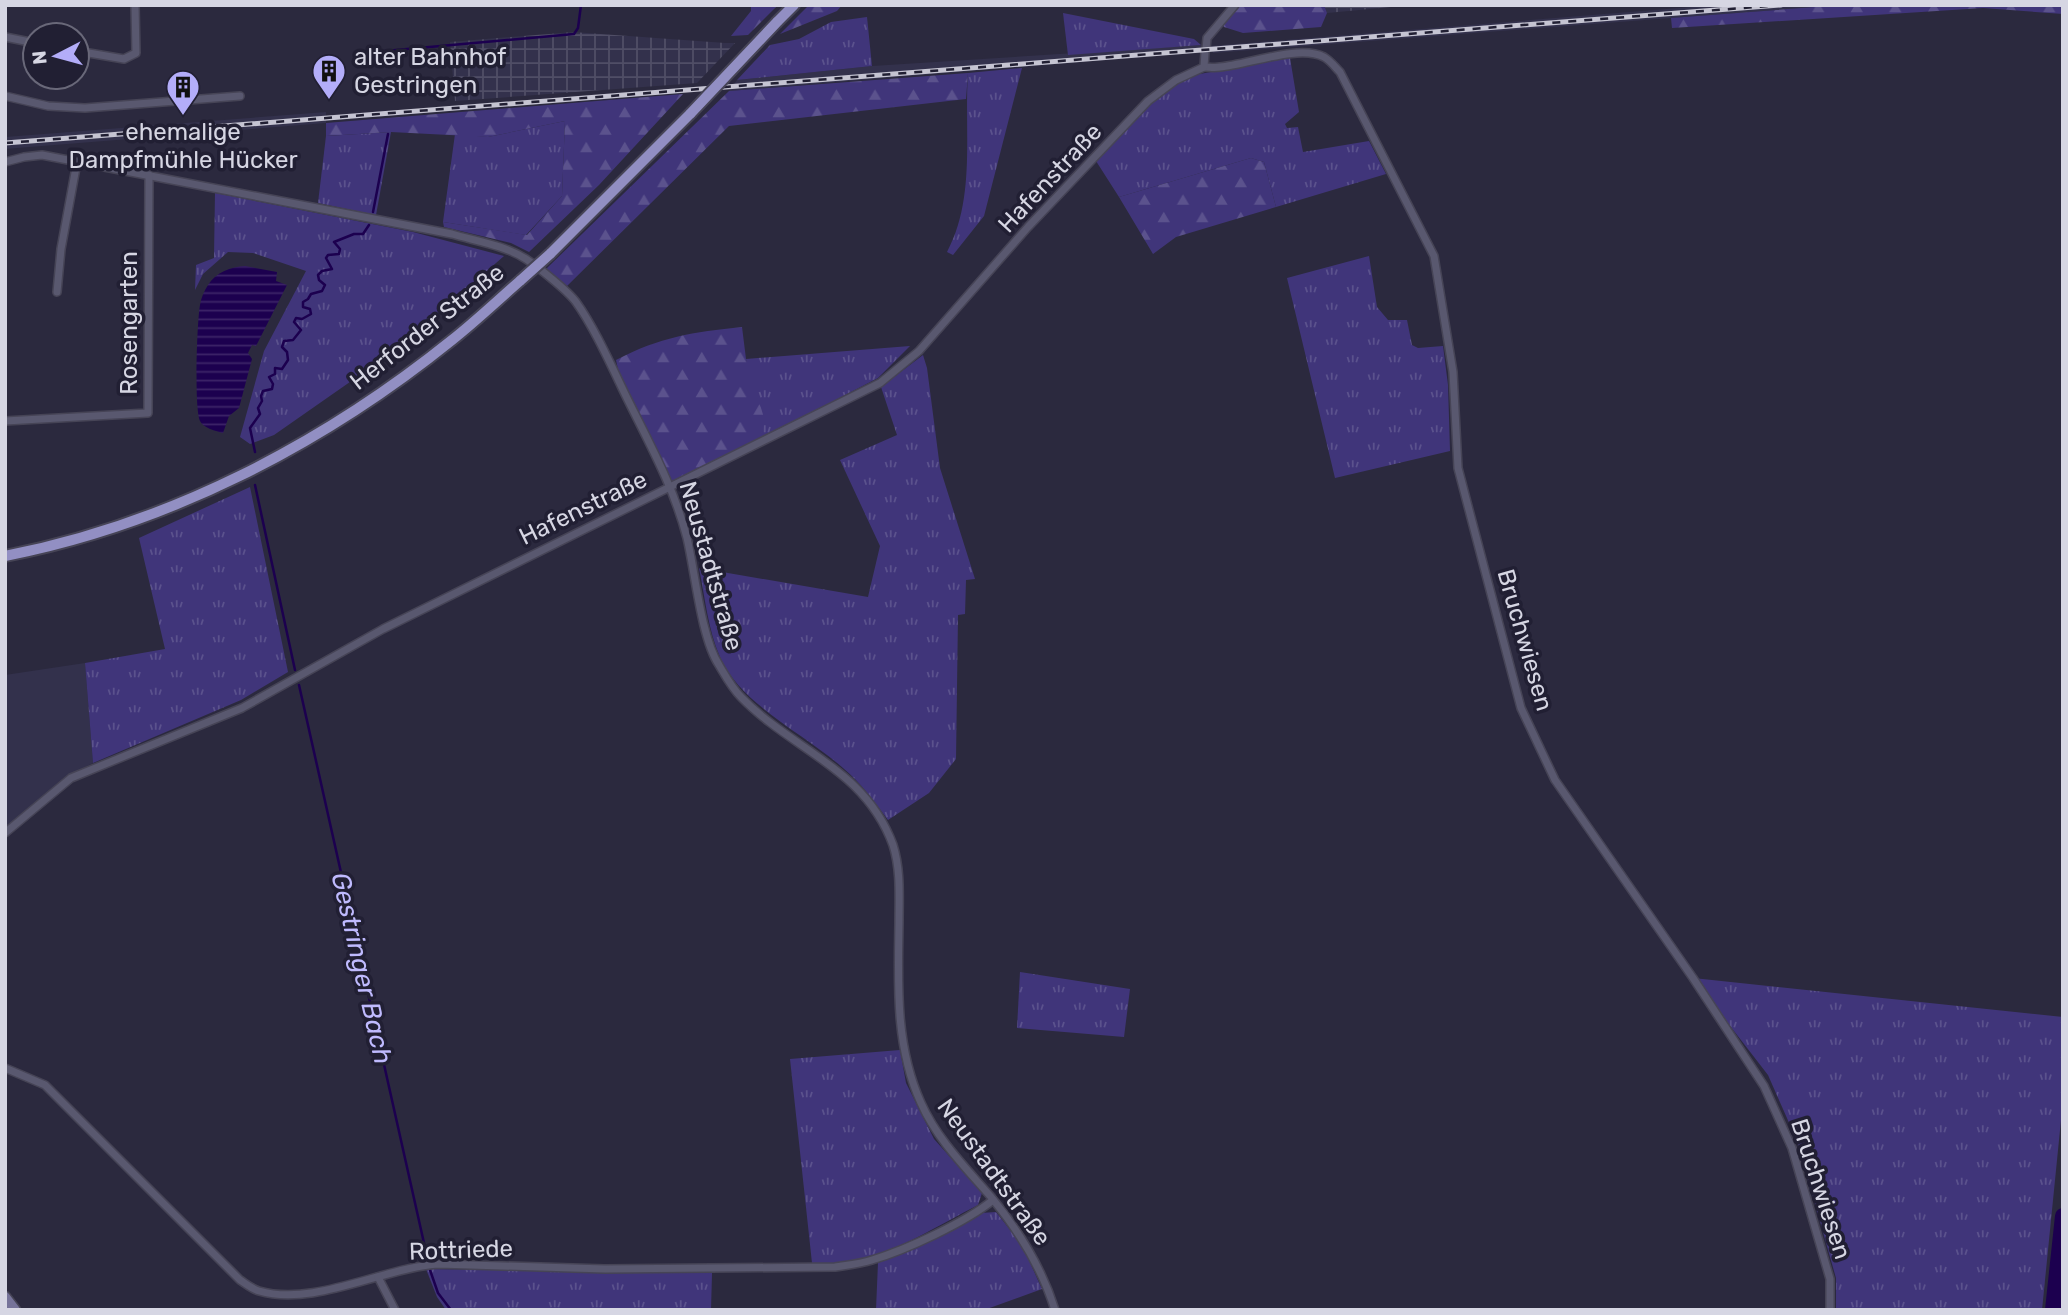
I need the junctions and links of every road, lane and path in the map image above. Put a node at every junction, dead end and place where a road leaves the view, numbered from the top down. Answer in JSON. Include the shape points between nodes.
{"nodes":[{"id":1,"x":135,"y":5,"type":"edge"},
{"id":2,"x":794,"y":5,"type":"edge"},
{"id":3,"x":1235,"y":5,"type":"edge"},
{"id":4,"x":91,"y":53,"type":"edge"},
{"id":5,"x":1204,"y":66,"type":"junction"},
{"id":6,"x":5,"y":96,"type":"edge"},
{"id":7,"x":240,"y":96,"type":"dead end"},
{"id":8,"x":5,"y":162,"type":"edge"},
{"id":9,"x":77,"y":162,"type":"junction"},
{"id":10,"x":149,"y":175,"type":"junction"},
{"id":11,"x":57,"y":292,"type":"dead end"},
{"id":12,"x":5,"y":421,"type":"edge"},
{"id":13,"x":670,"y":486,"type":"junction"},
{"id":14,"x":5,"y":555,"type":"edge"},
{"id":15,"x":5,"y":833,"type":"edge"},
{"id":16,"x":5,"y":1068,"type":"edge"},
{"id":17,"x":993,"y":1200,"type":"junction"},
{"id":18,"x":378,"y":1277,"type":"junction"},
{"id":19,"x":5,"y":1297,"type":"edge"},
{"id":20,"x":15,"y":1310,"type":"edge"},
{"id":21,"x":395,"y":1310,"type":"edge"},
{"id":22,"x":1055,"y":1310,"type":"edge"},
{"id":23,"x":1830,"y":1310,"type":"edge"}],
"edges":[{"from":1,"to":4,"type":"street","via":[[136,52],[124,59]]},
{"from":2,"to":14,"type":"main road","name":"Herforder Straße","bridge":true,"via":[[550,254],[452,340],[388,387],[274,459],[209,490],[121,524]]},
{"from":3,"to":5,"type":"street","via":[[1207,38]]},
{"from":5,"to":13,"type":"street","name":"Hafenstraße","via":[[1175,80],[1149,101],[1028,227],[919,351],[880,383]]},
{"from":5,"to":23,"type":"street","name":"Bruchwiesen","via":[[1220,68],[1294,54],[1313,54],[1331,62],[1434,256],[1453,372],[1458,468],[1521,708],[1555,780],[1764,1086],[1792,1149],[1830,1279]]},
{"from":6,"to":7,"type":"street","via":[[48,106],[85,108]]},
{"from":8,"to":9,"type":"street","name":"Neustadtstraße","via":[[42,155]]},
{"from":9,"to":10,"type":"street","name":"Neustadtstraße"},
{"from":9,"to":11,"type":"street"},
{"from":10,"to":12,"type":"street","name":"Rosengarten","via":[[148,413]]},
{"from":10,"to":13,"type":"street","name":"Neustadtstraße","via":[[452,233],[527,260],[575,300]]},
{"from":13,"to":15,"type":"street","name":"Hafenstraße","via":[[383,629],[242,708],[71,778]]},
{"from":13,"to":17,"type":"street","name":"Neustadtstraße","via":[[687,536],[715,660],[739,695],[840,771],[887,829],[899,874],[899,1012],[910,1077],[947,1147]]},
{"from":16,"to":18,"type":"street","name":"Rottriede","via":[[45,1085],[240,1280],[258,1291],[323,1291]]},
{"from":17,"to":18,"type":"street","name":"Rottriede","via":[[926,1238],[876,1259],[835,1267],[616,1269],[439,1264]]},
{"from":17,"to":22,"type":"street","name":"Neustadtstraße","via":[[1025,1242]]},
{"from":18,"to":21,"type":"street"},
{"from":19,"to":20,"type":"main road"}]}
